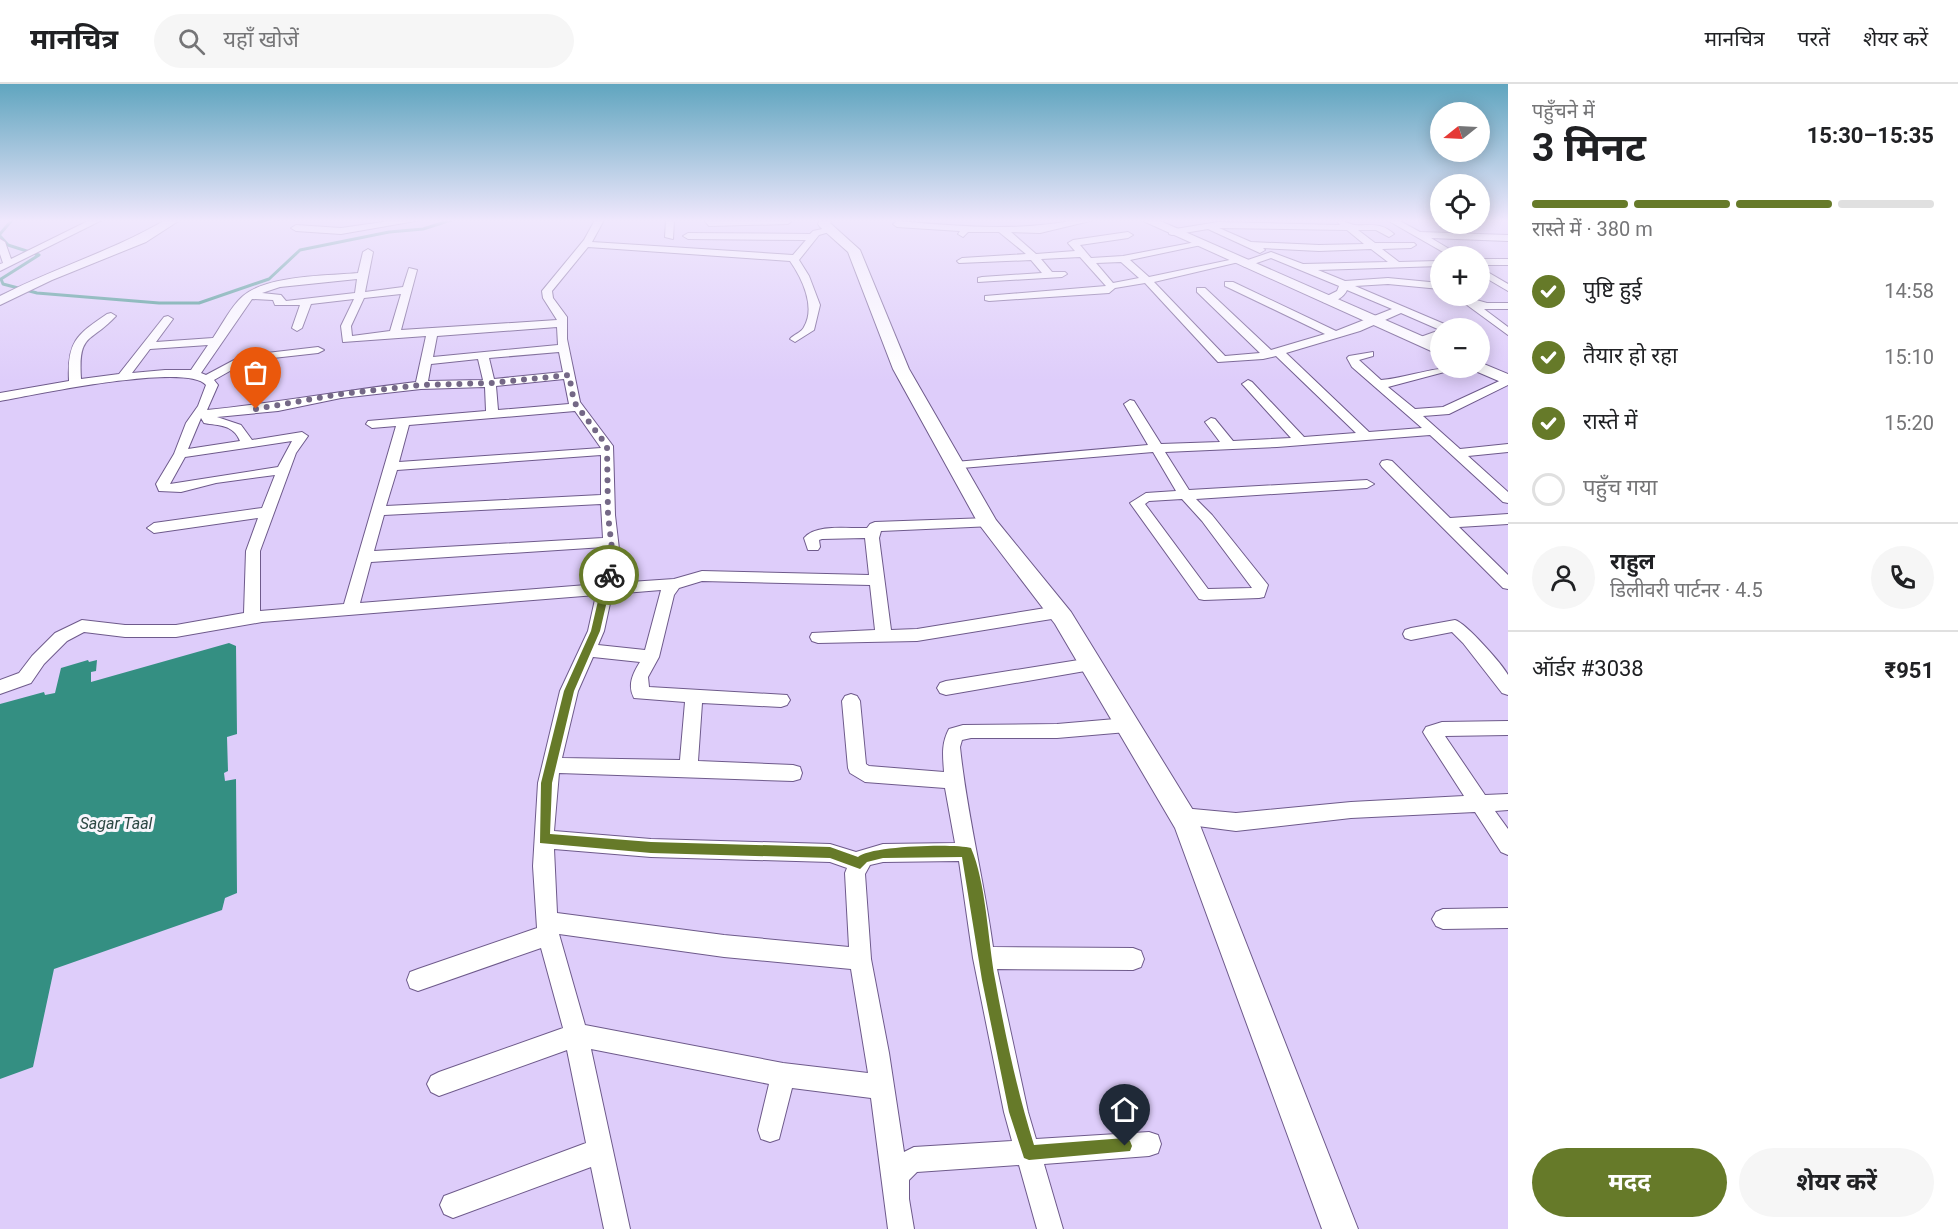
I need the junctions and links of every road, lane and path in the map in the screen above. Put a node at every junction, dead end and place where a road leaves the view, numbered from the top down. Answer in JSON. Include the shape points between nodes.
{"nodes":[{"id":1,"x":59,"y":273,"type":"edge"},
{"id":2,"x":61,"y":273,"type":"edge"},
{"id":3,"x":411,"y":273,"type":"edge"},
{"id":4,"x":561,"y":273,"type":"edge"},
{"id":5,"x":805,"y":273,"type":"edge"},
{"id":6,"x":863,"y":273,"type":"edge"},
{"id":7,"x":1099,"y":273,"type":"edge"},
{"id":8,"x":1139,"y":273,"type":"edge"},
{"id":9,"x":1181,"y":273,"type":"edge"},
{"id":10,"x":1267,"y":273,"type":"edge"},
{"id":11,"x":1317,"y":273,"type":"edge"},
{"id":12,"x":1062,"y":274,"type":"dead end"},
{"id":13,"x":1050,"y":275,"type":"joint"},
{"id":14,"x":362,"y":276,"type":"joint"},
{"id":15,"x":1490,"y":276,"type":"edge"},
{"id":16,"x":982,"y":280,"type":"dead end"},
{"id":17,"x":1147,"y":280,"type":"junction"},
{"id":18,"x":36,"y":283,"type":"junction"},
{"id":19,"x":1229,"y":284,"type":"dead end"},
{"id":20,"x":1505,"y":284,"type":"edge"},
{"id":21,"x":1344,"y":285,"type":"junction"},
{"id":22,"x":1430,"y":285,"type":"edge"},
{"id":23,"x":1111,"y":286,"type":"junction"},
{"id":24,"x":407,"y":290,"type":"junction"},
{"id":25,"x":1202,"y":290,"type":"dead end"},
{"id":26,"x":360,"y":295,"type":"junction"},
{"id":27,"x":248,"y":296,"type":"junction"},
{"id":28,"x":989,"y":298,"type":"dead end"},
{"id":29,"x":4,"y":299,"type":"edge"},
{"id":30,"x":1327,"y":300,"type":"junction"},
{"id":31,"x":307,"y":301,"type":"junction"},
{"id":32,"x":1473,"y":306,"type":"edge"},
{"id":33,"x":1485,"y":306,"type":"edge"},
{"id":34,"x":1508,"y":306,"type":"edge"},
{"id":35,"x":1401,"y":309,"type":"junction"},
{"id":36,"x":111,"y":316,"type":"dead end"},
{"id":37,"x":168,"y":318,"type":"dead end"},
{"id":38,"x":1373,"y":320,"type":"junction"},
{"id":39,"x":562,"y":322,"type":"junction"},
{"id":40,"x":1430,"y":322,"type":"edge"},
{"id":41,"x":297,"y":328,"type":"dead end"},
{"id":42,"x":1508,"y":332,"type":"edge"},
{"id":43,"x":432,"y":333,"type":"junction"},
{"id":44,"x":395,"y":334,"type":"junction"},
{"id":45,"x":1335,"y":335,"type":"junction"},
{"id":46,"x":1430,"y":336,"type":"edge"},
{"id":47,"x":795,"y":339,"type":"dead end"},
{"id":48,"x":1419,"y":340,"type":"junction"},
{"id":49,"x":216,"y":341,"type":"junction"},
{"id":50,"x":1430,"y":345,"type":"edge"},
{"id":51,"x":147,"y":346,"type":"junction"},
{"id":52,"x":564,"y":348,"type":"junction"},
{"id":53,"x":318,"y":350,"type":"dead end"},
{"id":54,"x":1273,"y":353,"type":"junction"},
{"id":55,"x":1369,"y":354,"type":"dead end"},
{"id":56,"x":483,"y":355,"type":"junction"},
{"id":57,"x":426,"y":361,"type":"junction"},
{"id":58,"x":1490,"y":372,"type":"edge"},
{"id":59,"x":1430,"y":373,"type":"edge"},
{"id":60,"x":569,"y":375,"type":"junction"},
{"id":61,"x":200,"y":376,"type":"junction"},
{"id":62,"x":122,"y":378,"type":"junction"},
{"id":63,"x":1508,"y":380,"type":"edge"},
{"id":64,"x":75,"y":383,"type":"junction"},
{"id":65,"x":491,"y":383,"type":"junction"},
{"id":66,"x":1248,"y":384,"type":"dead end"},
{"id":67,"x":1378,"y":384,"type":"junction"},
{"id":68,"x":421,"y":385,"type":"junction"},
{"id":69,"x":0,"y":397,"type":"edge"},
{"id":70,"x":1130,"y":404,"type":"dead end"},
{"id":71,"x":579,"y":407,"type":"junction"},
{"id":72,"x":492,"y":414,"type":"junction"},
{"id":73,"x":1412,"y":414,"type":"junction"},
{"id":74,"x":196,"y":417,"type":"junction"},
{"id":75,"x":404,"y":421,"type":"junction"},
{"id":76,"x":1210,"y":422,"type":"dead end"},
{"id":77,"x":372,"y":424,"type":"dead end"},
{"id":78,"x":1433,"y":431,"type":"junction"},
{"id":79,"x":1366,"y":436,"type":"junction"},
{"id":80,"x":1301,"y":441,"type":"junction"},
{"id":81,"x":247,"y":443,"type":"junction"},
{"id":82,"x":1229,"y":445,"type":"junction"},
{"id":83,"x":1157,"y":448,"type":"junction"},
{"id":84,"x":1508,"y":448,"type":"edge"},
{"id":85,"x":607,"y":451,"type":"junction"},
{"id":86,"x":1457,"y":453,"type":"junction"},
{"id":87,"x":180,"y":454,"type":"junction"},
{"id":88,"x":1387,"y":464,"type":"dead end"},
{"id":89,"x":392,"y":466,"type":"junction"},
{"id":90,"x":955,"y":466,"type":"junction"},
{"id":91,"x":283,"y":470,"type":"junction"},
{"id":92,"x":1367,"y":484,"type":"dead end"},
{"id":93,"x":1504,"y":492,"type":"edge"},
{"id":94,"x":1185,"y":495,"type":"junction"},
{"id":95,"x":608,"y":499,"type":"junction"},
{"id":96,"x":380,"y":511,"type":"junction"},
{"id":97,"x":268,"y":512,"type":"junction"},
{"id":98,"x":1508,"y":519,"type":"edge"},
{"id":99,"x":988,"y":523,"type":"junction"},
{"id":100,"x":1448,"y":523,"type":"junction"},
{"id":101,"x":154,"y":528,"type":"dead end"},
{"id":102,"x":873,"y":533,"type":"junction"},
{"id":103,"x":611,"y":542,"type":"junction"},
{"id":104,"x":813,"y":547,"type":"dead end"},
{"id":105,"x":365,"y":557,"type":"junction"},
{"id":106,"x":878,"y":580,"type":"junction"},
{"id":107,"x":674,"y":584,"type":"junction"},
{"id":108,"x":1508,"y":584,"type":"edge"},
{"id":109,"x":607,"y":589,"type":"junction"},
{"id":110,"x":350,"y":609,"type":"junction"},
{"id":111,"x":1058,"y":612,"type":"junction"},
{"id":112,"x":252,"y":617,"type":"junction"},
{"id":113,"x":1411,"y":634,"type":"dead end"},
{"id":114,"x":884,"y":635,"type":"junction"},
{"id":115,"x":818,"y":637,"type":"dead end"},
{"id":116,"x":587,"y":650,"type":"junction"},
{"id":117,"x":651,"y":657,"type":"junction"},
{"id":118,"x":1091,"y":664,"type":"junction"},
{"id":119,"x":0,"y":687,"type":"edge"},
{"id":120,"x":946,"y":688,"type":"dead end"},
{"id":121,"x":1508,"y":688,"type":"edge"},
{"id":122,"x":694,"y":696,"type":"junction"},
{"id":123,"x":781,"y":700,"type":"dead end"},
{"id":124,"x":851,"y":701,"type":"dead end"},
{"id":125,"x":1127,"y":725,"type":"junction"},
{"id":126,"x":1508,"y":728,"type":"edge"},
{"id":127,"x":551,"y":765,"type":"junction"},
{"id":128,"x":688,"y":768,"type":"junction"},
{"id":129,"x":794,"y":773,"type":"dead end"},
{"id":130,"x":954,"y":781,"type":"junction"},
{"id":131,"x":1508,"y":802,"type":"edge"},
{"id":132,"x":1480,"y":804,"type":"junction"},
{"id":133,"x":1182,"y":816,"type":"junction"},
{"id":134,"x":544,"y":839,"type":"junction"},
{"id":135,"x":1508,"y":846,"type":"edge"},
{"id":136,"x":967,"y":852,"type":"junction"},
{"id":137,"x":860,"y":863,"type":"junction"},
{"id":138,"x":1508,"y":918,"type":"edge"},
{"id":139,"x":1443,"y":919,"type":"dead end"},
{"id":140,"x":548,"y":928,"type":"junction"},
{"id":141,"x":984,"y":958,"type":"junction"},
{"id":142,"x":860,"y":959,"type":"junction"},
{"id":143,"x":1133,"y":959,"type":"dead end"},
{"id":144,"x":418,"y":980,"type":"dead end"},
{"id":145,"x":576,"y":1035,"type":"junction"},
{"id":146,"x":783,"y":1075,"type":"junction"},
{"id":147,"x":440,"y":1084,"type":"dead end"},
{"id":148,"x":881,"y":1087,"type":"junction"},
{"id":149,"x":770,"y":1130,"type":"dead end"},
{"id":150,"x":1149,"y":1144,"type":"dead end"},
{"id":151,"x":600,"y":1150,"type":"junction"},
{"id":152,"x":1029,"y":1152,"type":"junction"},
{"id":153,"x":894,"y":1179,"type":"junction"},
{"id":154,"x":453,"y":1205,"type":"dead end"},
{"id":155,"x":617,"y":1229,"type":"edge"},
{"id":156,"x":901,"y":1229,"type":"edge"},
{"id":157,"x":1050,"y":1229,"type":"edge"},
{"id":158,"x":1340,"y":1229,"type":"edge"}],
"edges":[{"from":1,"to":18,"type":"street"},
{"from":2,"to":18,"type":"street"},
{"from":3,"to":24,"type":"street"},
{"from":4,"to":39,"type":"street","via":[[547,291]]},
{"from":5,"to":47,"type":"street","via":[[807,289],[816,304],[810,330]]},
{"from":6,"to":90,"type":"street","via":[[902,369]]},
{"from":7,"to":23,"type":"street"},
{"from":8,"to":17,"type":"street"},
{"from":9,"to":17,"type":"street"},
{"from":10,"to":30,"type":"street"},
{"from":11,"to":21,"type":"street"},
{"from":12,"to":13,"type":"street"},
{"from":13,"to":16,"type":"street"},
{"from":14,"to":26,"type":"street"},
{"from":14,"to":27,"type":"street","via":[[278,284]]},
{"from":15,"to":20,"type":"street"},
{"from":17,"to":23,"type":"street"},
{"from":17,"to":54,"type":"street","via":[[1222,360]]},
{"from":18,"to":29,"type":"street"},
{"from":19,"to":45,"type":"street"},
{"from":21,"to":22,"type":"street","via":[[1388,281]]},
{"from":21,"to":30,"type":"street","via":[[1341,293]]},
{"from":21,"to":35,"type":"street"},
{"from":23,"to":28,"type":"street","via":[[1109,290]]},
{"from":24,"to":26,"type":"street"},
{"from":24,"to":44,"type":"street"},
{"from":25,"to":54,"type":"street"},
{"from":26,"to":31,"type":"street"},
{"from":26,"to":44,"type":"street","via":[[346,326],[347,340]]},
{"from":27,"to":31,"type":"street","via":[[277,297],[281,304]]},
{"from":27,"to":49,"type":"street"},
{"from":30,"to":38,"type":"street"},
{"from":31,"to":41,"type":"street"},
{"from":32,"to":42,"type":"street"},
{"from":33,"to":34,"type":"street"},
{"from":35,"to":38,"type":"street"},
{"from":35,"to":40,"type":"street"},
{"from":36,"to":64,"type":"street","via":[[76,345]]},
{"from":37,"to":51,"type":"street"},
{"from":38,"to":45,"type":"street"},
{"from":38,"to":48,"type":"street"},
{"from":39,"to":43,"type":"street"},
{"from":39,"to":52,"type":"street"},
{"from":43,"to":44,"type":"street"},
{"from":43,"to":57,"type":"street"},
{"from":45,"to":54,"type":"street"},
{"from":46,"to":48,"type":"street"},
{"from":48,"to":50,"type":"street"},
{"from":49,"to":51,"type":"street"},
{"from":49,"to":61,"type":"street"},
{"from":51,"to":62,"type":"street"},
{"from":52,"to":56,"type":"street"},
{"from":52,"to":60,"type":"street"},
{"from":53,"to":61,"type":"street","via":[[254,357]]},
{"from":54,"to":79,"type":"street"},
{"from":55,"to":67,"type":"street","via":[[1353,358]]},
{"from":56,"to":57,"type":"street"},
{"from":56,"to":65,"type":"street"},
{"from":57,"to":68,"type":"street"},
{"from":58,"to":63,"type":"street"},
{"from":59,"to":67,"type":"street"},
{"from":60,"to":65,"type":"street"},
{"from":60,"to":71,"type":"street","via":[[574,402]]},
{"from":61,"to":62,"type":"street","via":[[165,373]]},
{"from":61,"to":74,"type":"street","via":[[212,385]]},
{"from":62,"to":64,"type":"street"},
{"from":63,"to":73,"type":"street","via":[[1445,411]]},
{"from":64,"to":69,"type":"street"},
{"from":65,"to":68,"type":"street"},
{"from":65,"to":72,"type":"street"},
{"from":66,"to":80,"type":"street"},
{"from":67,"to":73,"type":"street"},
{"from":68,"to":74,"type":"street"},
{"from":70,"to":83,"type":"street"},
{"from":71,"to":72,"type":"street"},
{"from":71,"to":85,"type":"street"},
{"from":72,"to":75,"type":"street"},
{"from":73,"to":78,"type":"street"},
{"from":74,"to":81,"type":"street","via":[[236,425]]},
{"from":74,"to":87,"type":"street"},
{"from":75,"to":77,"type":"street"},
{"from":75,"to":89,"type":"street"},
{"from":76,"to":82,"type":"street"},
{"from":78,"to":79,"type":"street"},
{"from":78,"to":86,"type":"street"},
{"from":79,"to":80,"type":"street"},
{"from":80,"to":82,"type":"street"},
{"from":81,"to":87,"type":"street"},
{"from":81,"to":91,"type":"street","via":[[302,436]]},
{"from":82,"to":83,"type":"street"},
{"from":83,"to":90,"type":"street"},
{"from":83,"to":94,"type":"street"},
{"from":84,"to":86,"type":"street"},
{"from":85,"to":89,"type":"street"},
{"from":85,"to":95,"type":"street"},
{"from":86,"to":93,"type":"street"},
{"from":87,"to":91,"type":"street","via":[[164,488]]},
{"from":88,"to":100,"type":"street"},
{"from":89,"to":96,"type":"street"},
{"from":90,"to":99,"type":"street"},
{"from":91,"to":97,"type":"street"},
{"from":92,"to":94,"type":"street"},
{"from":94,"to":94,"type":"street","via":[[1146,497],[1137,503],[1204,595],[1260,593],[1260,585]]},
{"from":95,"to":96,"type":"street"},
{"from":95,"to":103,"type":"street"},
{"from":96,"to":105,"type":"street"},
{"from":97,"to":101,"type":"street"},
{"from":97,"to":112,"type":"street","via":[[253,551]]},
{"from":98,"to":100,"type":"street"},
{"from":99,"to":102,"type":"street","via":[[881,526],[874,527]]},
{"from":99,"to":111,"type":"street"},
{"from":100,"to":108,"type":"street"},
{"from":102,"to":104,"type":"street","via":[[820,534],[811,538]]},
{"from":102,"to":106,"type":"street"},
{"from":103,"to":105,"type":"street"},
{"from":103,"to":109,"type":"street"},
{"from":105,"to":110,"type":"street"},
{"from":106,"to":107,"type":"street","via":[[722,575]]},
{"from":106,"to":114,"type":"street"},
{"from":107,"to":109,"type":"street"},
{"from":107,"to":117,"type":"street","via":[[667,594]]},
{"from":109,"to":110,"type":"street"},
{"from":109,"to":116,"type":"street"},
{"from":110,"to":112,"type":"street"},
{"from":111,"to":114,"type":"street","via":[[917,634]]},
{"from":111,"to":118,"type":"street"},
{"from":112,"to":119,"type":"street","via":[[176,631],[82,626],[61,637],[25,678]]},
{"from":113,"to":121,"type":"street","via":[[1455,626]]},
{"from":114,"to":115,"type":"street"},
{"from":116,"to":117,"type":"street"},
{"from":116,"to":127,"type":"street","via":[[569,691]]},
{"from":117,"to":122,"type":"street","via":[[640,677],[640,693]]},
{"from":118,"to":120,"type":"street"},
{"from":118,"to":125,"type":"street"},
{"from":122,"to":123,"type":"street"},
{"from":122,"to":128,"type":"street"},
{"from":124,"to":130,"type":"street","via":[[857,768],[865,774]]},
{"from":125,"to":130,"type":"street","via":[[1083,731],[972,730],[955,735],[951,747]]},
{"from":125,"to":133,"type":"street"},
{"from":126,"to":132,"type":"street","via":[[1432,732]]},
{"from":127,"to":128,"type":"street"},
{"from":127,"to":134,"type":"street"},
{"from":128,"to":129,"type":"street"},
{"from":130,"to":136,"type":"street"},
{"from":131,"to":132,"type":"street"},
{"from":132,"to":133,"type":"street","via":[[1351,810],[1236,822]]},
{"from":132,"to":135,"type":"street"},
{"from":133,"to":158,"type":"street"},
{"from":134,"to":137,"type":"street","via":[[651,848],[830,853]]},
{"from":134,"to":140,"type":"street"},
{"from":136,"to":137,"type":"street","via":[[883,853],[863,858]]},
{"from":136,"to":141,"type":"street"},
{"from":137,"to":142,"type":"street","via":[[855,873]]},
{"from":138,"to":139,"type":"street"},
{"from":140,"to":142,"type":"street"},
{"from":140,"to":144,"type":"street"},
{"from":140,"to":145,"type":"street"},
{"from":141,"to":143,"type":"street"},
{"from":141,"to":152,"type":"street","via":[[1016,1112]]},
{"from":142,"to":148,"type":"street"},
{"from":145,"to":146,"type":"street"},
{"from":145,"to":147,"type":"street"},
{"from":145,"to":151,"type":"street"},
{"from":146,"to":148,"type":"street"},
{"from":146,"to":149,"type":"street"},
{"from":148,"to":153,"type":"street"},
{"from":150,"to":152,"type":"street"},
{"from":151,"to":154,"type":"street"},
{"from":151,"to":155,"type":"street"},
{"from":152,"to":153,"type":"street","via":[[914,1160],[903,1166]]},
{"from":152,"to":157,"type":"street"},
{"from":153,"to":156,"type":"street"}]}
